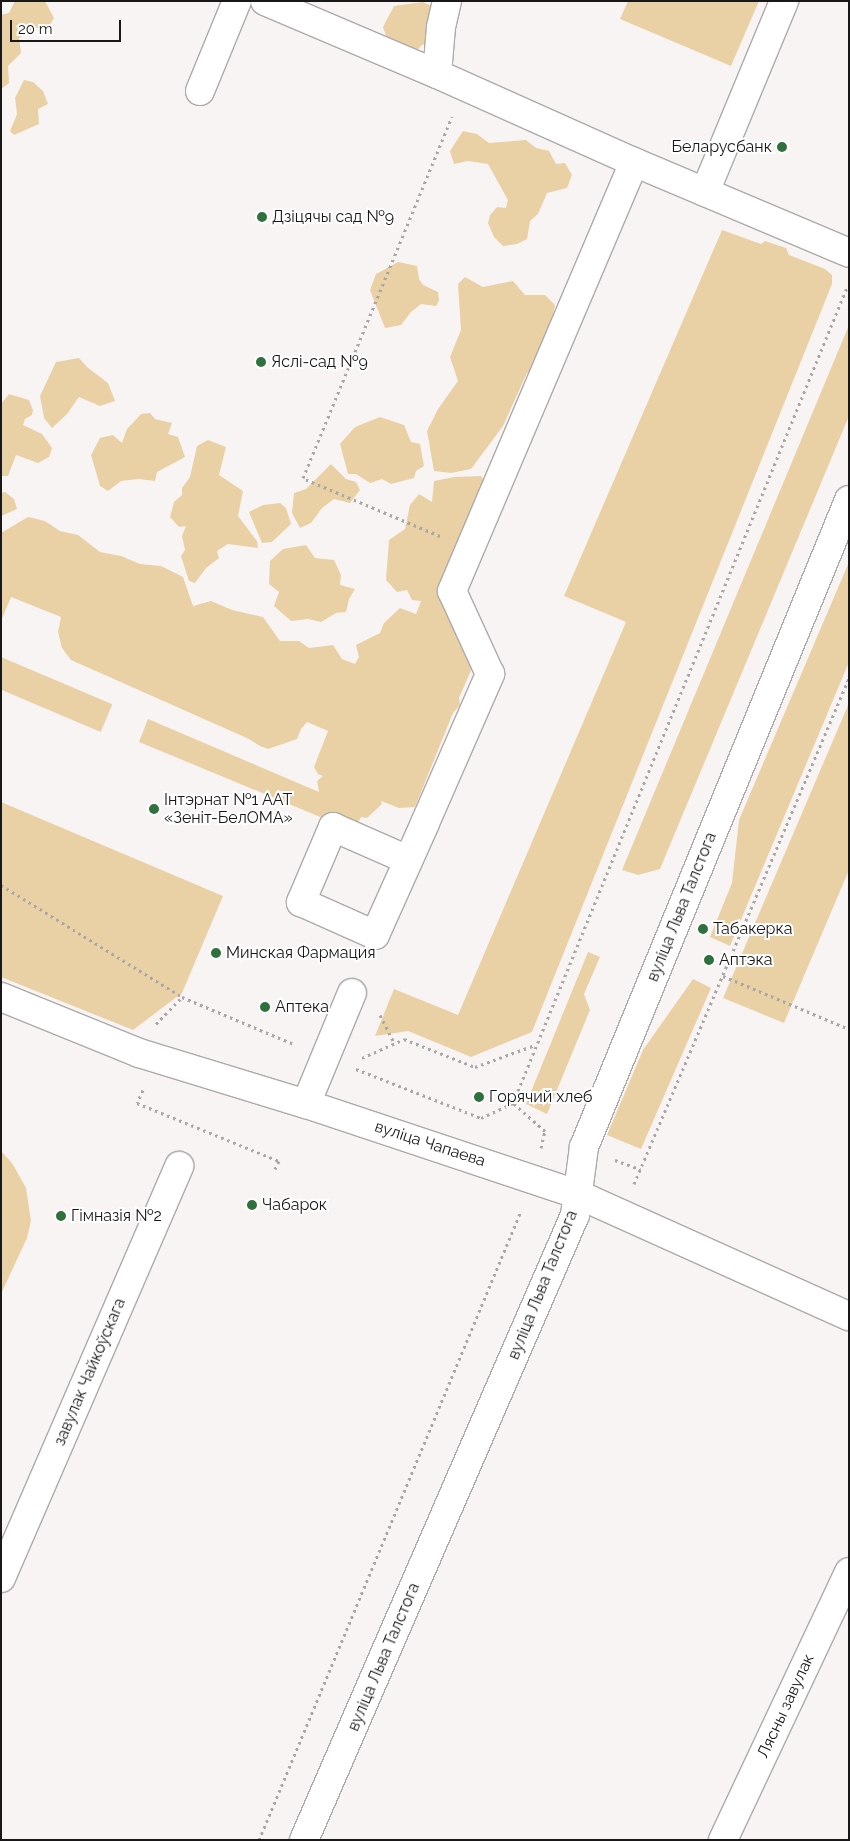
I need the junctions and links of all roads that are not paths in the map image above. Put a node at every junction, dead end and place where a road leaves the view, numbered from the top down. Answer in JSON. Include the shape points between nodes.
{"nodes":[{"id":1,"x":237,"y":1,"type":"edge"},
{"id":2,"x":265,"y":1,"type":"edge"},
{"id":3,"x":447,"y":1,"type":"edge"},
{"id":4,"x":784,"y":1,"type":"edge"},
{"id":5,"x":437,"y":74,"type":"junction"},
{"id":6,"x":200,"y":91,"type":"dead end"},
{"id":7,"x":634,"y":162,"type":"junction"},
{"id":8,"x":705,"y":192,"type":"junction"},
{"id":9,"x":849,"y":253,"type":"edge"},
{"id":10,"x":849,"y":500,"type":"edge"},
{"id":11,"x":408,"y":860,"type":"dead end"},
{"id":12,"x":352,"y":993,"type":"dead end"},
{"id":13,"x":1,"y":997,"type":"edge"},
{"id":14,"x":306,"y":1104,"type":"junction"},
{"id":15,"x":179,"y":1166,"type":"dead end"},
{"id":16,"x":577,"y":1194,"type":"junction"},
{"id":17,"x":849,"y":1316,"type":"edge"},
{"id":18,"x":849,"y":1572,"type":"edge"},
{"id":19,"x":1,"y":1578,"type":"edge"},
{"id":20,"x":304,"y":1840,"type":"edge"},
{"id":21,"x":724,"y":1840,"type":"edge"}],
"edges":[{"from":1,"to":6,"type":"main road"},
{"from":2,"to":5,"type":"main road"},
{"from":3,"to":5,"type":"main road","via":[[440,27]]},
{"from":4,"to":8,"type":"main road"},
{"from":5,"to":7,"type":"main road"},
{"from":7,"to":8,"type":"main road"},
{"from":7,"to":11,"type":"main road","via":[[452,591],[490,674]]},
{"from":8,"to":9,"type":"main road"},
{"from":10,"to":16,"type":"main road","name":"вуліца Льва Талстога","via":[[584,1147]]},
{"from":12,"to":14,"type":"main road","via":[[336,1061]]},
{"from":13,"to":14,"type":"main road","name":"вуліца Чапаева","via":[[139,1053]]},
{"from":14,"to":16,"type":"main road","name":"вуліца Чапаева"},
{"from":15,"to":19,"type":"main road","name":"завулак Чайкоўскага"},
{"from":16,"to":17,"type":"main road","name":"вуліца Чапаева"},
{"from":16,"to":20,"type":"main road","name":"вуліца Льва Талстога","via":[[575,1215]]},
{"from":18,"to":21,"type":"main road","name":"Лясны завулак"}]}
